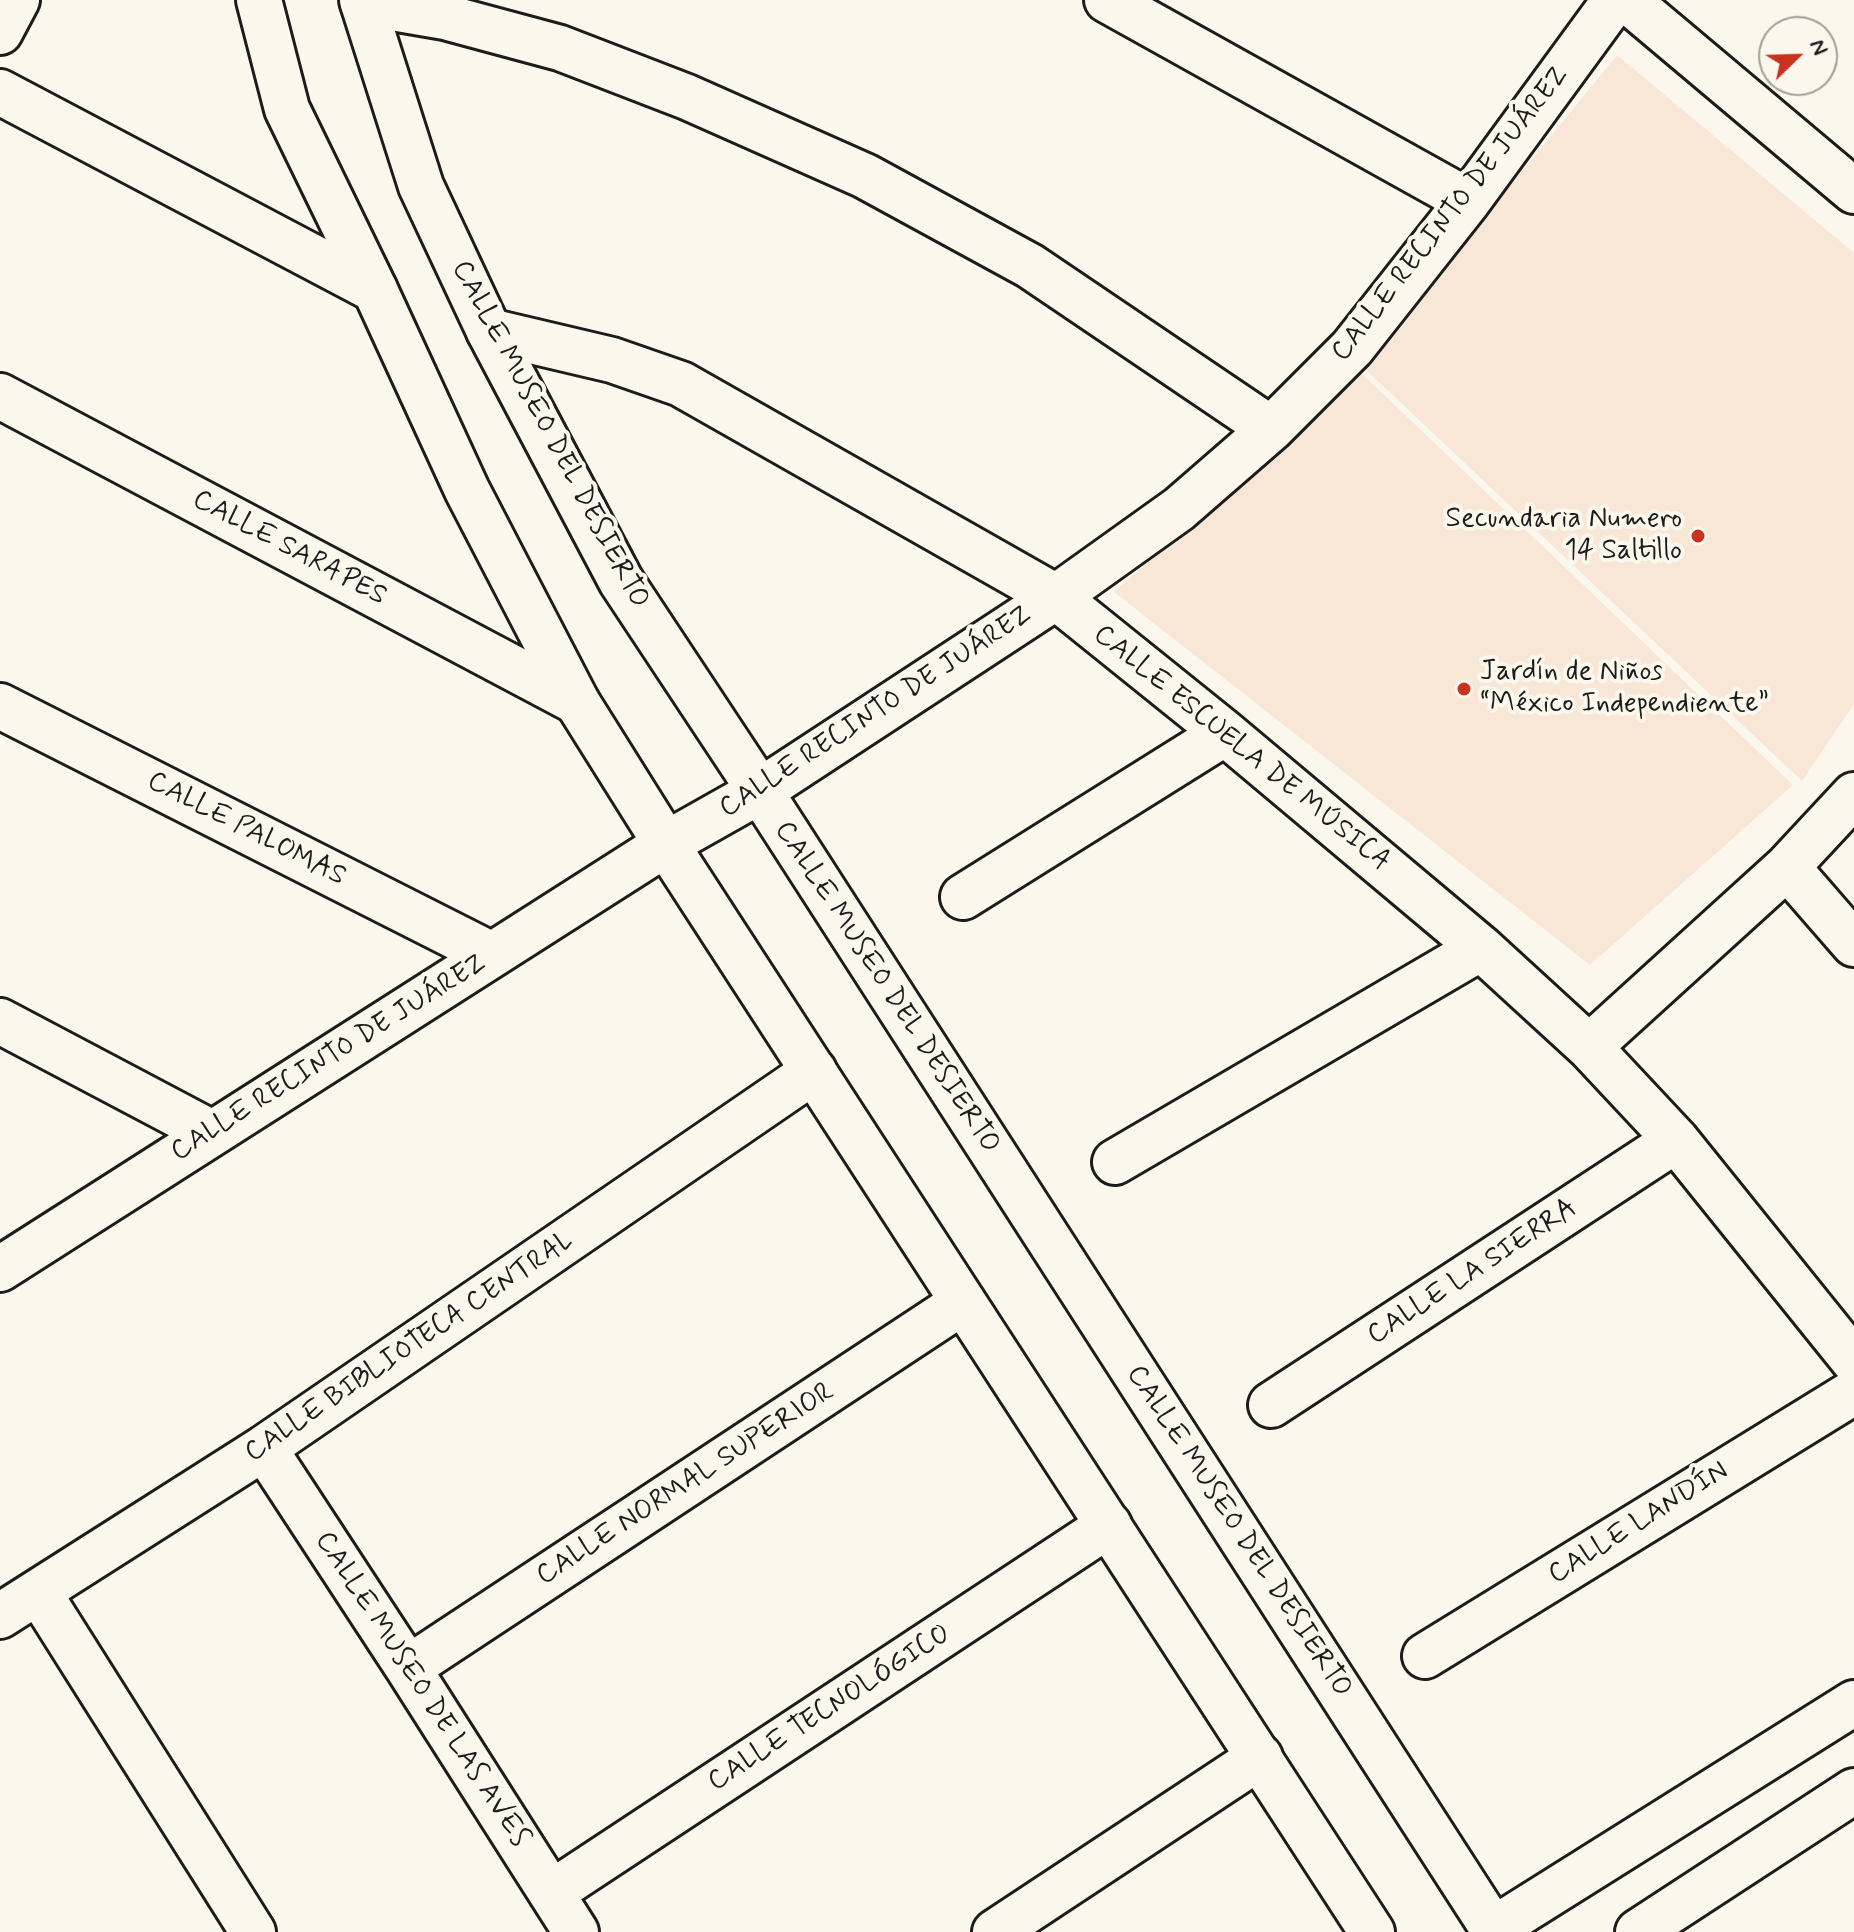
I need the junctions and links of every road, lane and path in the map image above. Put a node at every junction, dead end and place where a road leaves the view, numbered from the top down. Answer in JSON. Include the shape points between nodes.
{"nodes":[{"id":1,"x":17,"y":0,"type":"edge"},
{"id":2,"x":259,"y":0,"type":"edge"},
{"id":3,"x":1107,"y":0,"type":"edge"},
{"id":4,"x":1615,"y":0,"type":"edge"},
{"id":5,"x":1627,"y":0,"type":"edge"},
{"id":6,"x":362,"y":2,"type":"edge"},
{"id":7,"x":0,"y":32,"type":"edge"},
{"id":8,"x":0,"y":92,"type":"edge"},
{"id":9,"x":1854,"y":191,"type":"edge"},
{"id":10,"x":1468,"y":201,"type":"junction"},
{"id":11,"x":375,"y":290,"type":"junction"},
{"id":12,"x":489,"y":331,"type":"junction"},
{"id":13,"x":0,"y":396,"type":"edge"},
{"id":14,"x":1271,"y":429,"type":"junction"},
{"id":15,"x":1056,"y":597,"type":"junction"},
{"id":16,"x":577,"y":702,"type":"junction"},
{"id":17,"x":0,"y":706,"type":"edge"},
{"id":18,"x":1225,"y":733,"type":"junction"},
{"id":19,"x":760,"y":791,"type":"junction"},
{"id":20,"x":1854,"y":795,"type":"edge"},
{"id":21,"x":666,"y":844,"type":"junction"},
{"id":22,"x":1787,"y":867,"type":"junction"},
{"id":23,"x":963,"y":897,"type":"dead end"},
{"id":24,"x":1854,"y":944,"type":"edge"},
{"id":25,"x":1481,"y":948,"type":"junction"},
{"id":26,"x":492,"y":955,"type":"junction"},
{"id":27,"x":0,"y":1021,"type":"edge"},
{"id":28,"x":1589,"y":1047,"type":"junction"},
{"id":29,"x":814,"y":1071,"type":"junction"},
{"id":30,"x":212,"y":1133,"type":"junction"},
{"id":31,"x":1676,"y":1140,"type":"junction"},
{"id":32,"x":1115,"y":1162,"type":"dead end"},
{"id":33,"x":0,"y":1269,"type":"edge"},
{"id":34,"x":963,"y":1302,"type":"junction"},
{"id":35,"x":1854,"y":1361,"type":"edge"},
{"id":36,"x":1854,"y":1392,"type":"edge"},
{"id":37,"x":1271,"y":1405,"type":"dead end"},
{"id":38,"x":264,"y":1448,"type":"junction"},
{"id":39,"x":1109,"y":1525,"type":"junction"},
{"id":40,"x":39,"y":1593,"type":"junction"},
{"id":41,"x":0,"y":1616,"type":"edge"},
{"id":42,"x":1425,"y":1656,"type":"dead end"},
{"id":43,"x":408,"y":1668,"type":"junction"},
{"id":44,"x":1854,"y":1703,"type":"edge"},
{"id":45,"x":1260,"y":1757,"type":"junction"},
{"id":46,"x":1854,"y":1791,"type":"edge"},
{"id":47,"x":551,"y":1893,"type":"junction"},
{"id":48,"x":1493,"y":1931,"type":"edge"},
{"id":49,"x":253,"y":1932,"type":"edge"},
{"id":50,"x":576,"y":1932,"type":"edge"},
{"id":51,"x":995,"y":1932,"type":"edge"},
{"id":52,"x":1372,"y":1932,"type":"edge"},
{"id":53,"x":1638,"y":1932,"type":"edge"}],
"edges":[{"from":1,"to":7,"type":"street"},
{"from":2,"to":11,"type":"street","via":[[287,109]]},
{"from":3,"to":10,"type":"street"},
{"from":4,"to":10,"type":"street","name":"CALLE RECINTO DE JUÁREZ"},
{"from":5,"to":9,"type":"street"},
{"from":6,"to":12,"type":"street","name":"CALLE MUSEO DEL DESIERTO","via":[[421,186]]},
{"from":6,"to":14,"type":"street","via":[[445,17],[560,48],[865,176],[1030,266]]},
{"from":8,"to":11,"type":"street"},
{"from":10,"to":14,"type":"street","name":"CALLE RECINTO DE JUÁREZ","via":[[1352,348]]},
{"from":11,"to":16,"type":"street","via":[[467,490]]},
{"from":12,"to":15,"type":"street","name":"CALLE ESCUELA DE MÚSICA","via":[[612,360],[681,384]]},
{"from":12,"to":19,"type":"street","name":"CALLE MUSEO DEL DESIERTO","via":[[621,581]]},
{"from":13,"to":16,"type":"street","name":"CALLE SARAPES"},
{"from":14,"to":15,"type":"street","name":"CALLE RECINTO DE JUÁREZ","via":[[1179,509]]},
{"from":15,"to":18,"type":"street","name":"CALLE ESCUELA DE MÚSICA"},
{"from":15,"to":19,"type":"street","name":"CALLE RECINTO DE JUÁREZ"},
{"from":16,"to":21,"type":"street"},
{"from":17,"to":26,"type":"street","name":"CALLE PALOMAS"},
{"from":18,"to":23,"type":"street"},
{"from":18,"to":25,"type":"street","name":"CALLE ESCUELA DE MÚSICA"},
{"from":19,"to":21,"type":"street","name":"CALLE RECINTO DE JUÁREZ"},
{"from":19,"to":48,"type":"street","name":"CALLE MUSEO DEL DESIERTO"},
{"from":20,"to":22,"type":"street"},
{"from":21,"to":26,"type":"street","name":"CALLE RECINTO DE JUÁREZ"},
{"from":21,"to":29,"type":"street"},
{"from":22,"to":24,"type":"street"},
{"from":22,"to":28,"type":"street"},
{"from":25,"to":28,"type":"street","name":"CALLE ESCUELA DE MÚSICA"},
{"from":25,"to":32,"type":"street"},
{"from":26,"to":30,"type":"street","name":"CALLE RECINTO DE JUÁREZ"},
{"from":27,"to":30,"type":"street"},
{"from":28,"to":31,"type":"street","name":"CALLE ESCUELA DE MÚSICA"},
{"from":29,"to":34,"type":"street"},
{"from":29,"to":38,"type":"street","name":"CALLE BIBLIOTECA CENTRAL"},
{"from":30,"to":33,"type":"street","name":"CALLE RECINTO DE JUÁREZ"},
{"from":31,"to":35,"type":"street","name":"CALLE ESCUELA DE MÚSICA"},
{"from":31,"to":37,"type":"street","name":"CALLE LA SIERRA"},
{"from":34,"to":39,"type":"street"},
{"from":34,"to":43,"type":"street","name":"CALLE NORMAL SUPERIOR"},
{"from":36,"to":42,"type":"street","name":"CALLE LANDÍN"},
{"from":38,"to":40,"type":"street","name":"CALLE BIBLIOTECA CENTRAL"},
{"from":38,"to":43,"type":"street","name":"CALLE MUSEO DE LAS AVES"},
{"from":39,"to":45,"type":"street"},
{"from":39,"to":47,"type":"street","name":"CALLE TECNOLÓGICO"},
{"from":40,"to":41,"type":"street","name":"CALLE BIBLIOTECA CENTRAL"},
{"from":40,"to":49,"type":"street"},
{"from":43,"to":47,"type":"street","name":"CALLE MUSEO DE LAS AVES"},
{"from":44,"to":48,"type":"street"},
{"from":45,"to":51,"type":"street"},
{"from":45,"to":52,"type":"street"},
{"from":46,"to":53,"type":"street"},
{"from":47,"to":50,"type":"street","name":"CALLE MUSEO DE LAS AVES"}]}
